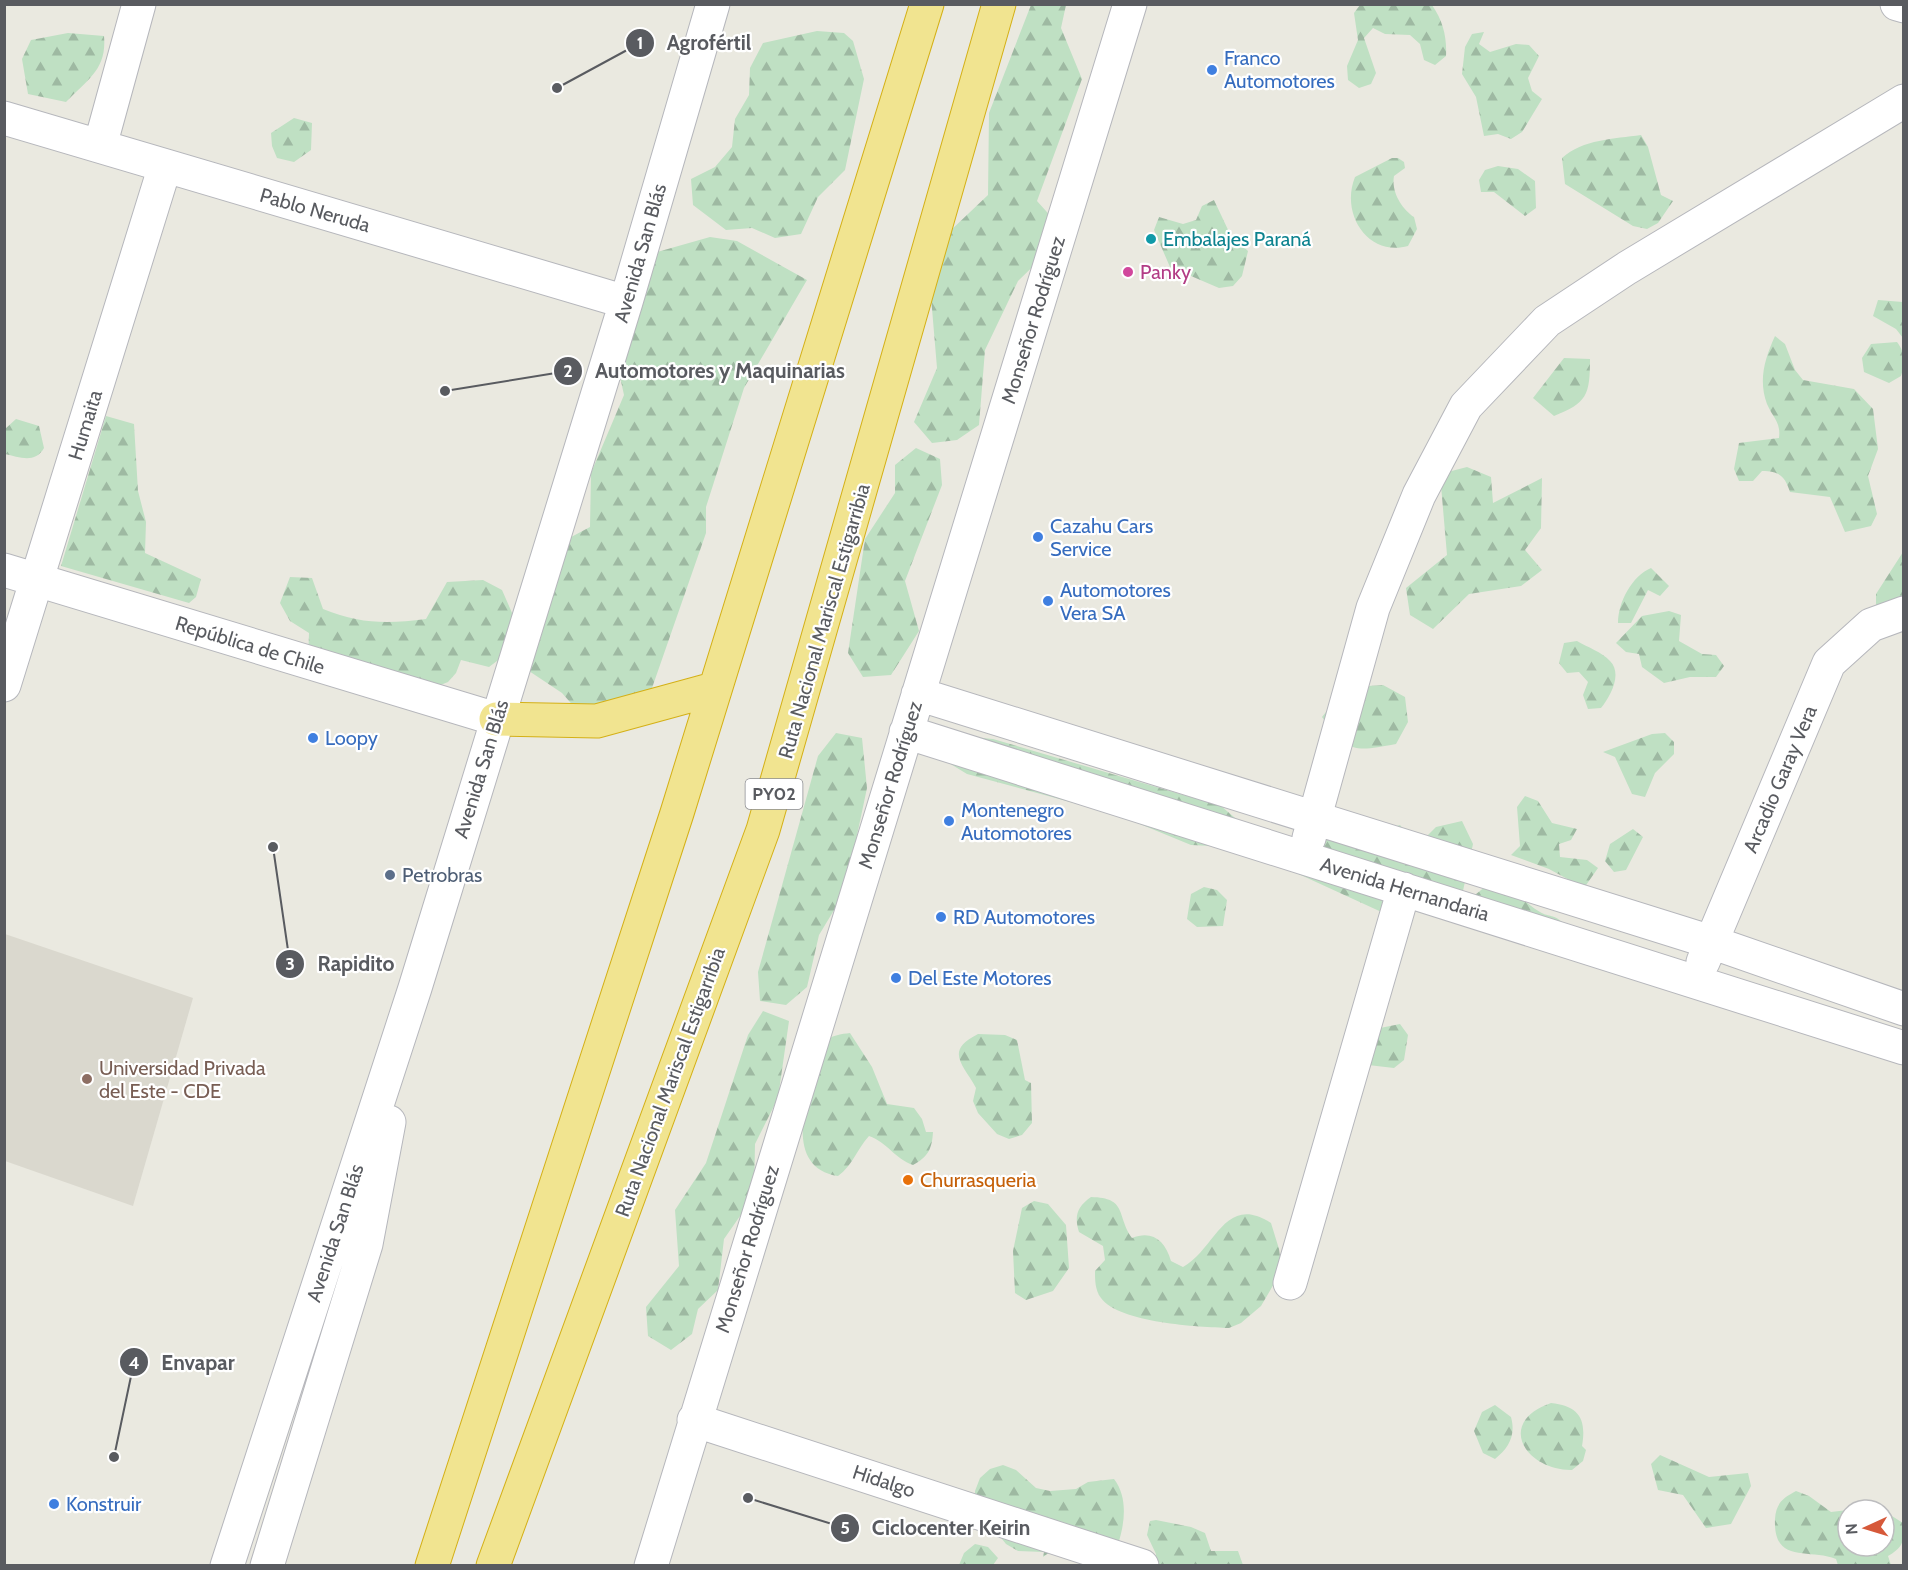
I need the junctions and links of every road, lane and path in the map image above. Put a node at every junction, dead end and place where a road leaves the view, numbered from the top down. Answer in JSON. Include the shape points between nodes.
{"nodes":[{"id":1,"x":139,"y":4,"type":"edge"},
{"id":2,"x":713,"y":4,"type":"edge"},
{"id":3,"x":927,"y":4,"type":"edge"},
{"id":4,"x":999,"y":4,"type":"edge"},
{"id":5,"x":1130,"y":4,"type":"edge"},
{"id":6,"x":1898,"y":4,"type":"edge"},
{"id":7,"x":1904,"y":6,"type":"edge"},
{"id":8,"x":1904,"y":101,"type":"edge"},
{"id":9,"x":4,"y":118,"type":"edge"},
{"id":10,"x":100,"y":146,"type":"junction"},
{"id":11,"x":165,"y":166,"type":"junction"},
{"id":12,"x":626,"y":302,"type":"junction"},
{"id":13,"x":4,"y":570,"type":"edge"},
{"id":14,"x":37,"y":580,"type":"junction"},
{"id":15,"x":1904,"y":613,"type":"edge"},
{"id":16,"x":4,"y":685,"type":"edge"},
{"id":17,"x":714,"y":689,"type":"junction"},
{"id":18,"x":918,"y":694,"type":"junction"},
{"id":19,"x":496,"y":719,"type":"junction"},
{"id":20,"x":906,"y":732,"type":"junction"},
{"id":21,"x":1317,"y":819,"type":"junction"},
{"id":22,"x":1303,"y":857,"type":"junction"},
{"id":23,"x":1404,"y":889,"type":"junction"},
{"id":24,"x":1711,"y":942,"type":"junction"},
{"id":25,"x":1696,"y":980,"type":"junction"},
{"id":26,"x":414,"y":987,"type":"junction"},
{"id":27,"x":1904,"y":1009,"type":"edge"},
{"id":28,"x":1904,"y":1048,"type":"edge"},
{"id":29,"x":1290,"y":1283,"type":"dead end"},
{"id":30,"x":694,"y":1419,"type":"junction"},
{"id":31,"x":1079,"y":1556,"type":"edge"},
{"id":32,"x":227,"y":1566,"type":"edge"},
{"id":33,"x":267,"y":1566,"type":"edge"},
{"id":34,"x":432,"y":1566,"type":"edge"},
{"id":35,"x":493,"y":1566,"type":"edge"},
{"id":36,"x":651,"y":1566,"type":"edge"},
{"id":37,"x":1142,"y":1566,"type":"edge"}],
"edges":[{"from":1,"to":10,"type":"street"},
{"from":2,"to":12,"type":"street","name":"Avenida San Blás"},
{"from":3,"to":17,"type":"highway"},
{"from":4,"to":35,"type":"highway","name":"Ruta Nacional Mariscal Estigarribia","number":"PY02","via":[[763,830]]},
{"from":5,"to":18,"type":"street","name":"Monseñor Rodríguez"},
{"from":6,"to":7,"type":"street"},
{"from":8,"to":21,"type":"street","via":[[1627,268],[1547,321],[1466,406],[1419,495],[1373,608]]},
{"from":9,"to":10,"type":"street","name":"Pablo Neruda"},
{"from":10,"to":11,"type":"street","name":"Pablo Neruda"},
{"from":11,"to":12,"type":"street","name":"Pablo Neruda"},
{"from":11,"to":14,"type":"street","name":"Humaita"},
{"from":12,"to":19,"type":"street","name":"Avenida San Blás"},
{"from":13,"to":14,"type":"street","name":"República de Chile"},
{"from":14,"to":16,"type":"street","name":"Humaita"},
{"from":14,"to":19,"type":"street","name":"República de Chile"},
{"from":15,"to":24,"type":"street","name":"Arcadio Garay Vera","via":[[1870,625],[1829,663]]},
{"from":17,"to":19,"type":"highway","via":[[597,721]]},
{"from":17,"to":34,"type":"highway","via":[[674,824]]},
{"from":18,"to":20,"type":"street","name":"Monseñor Rodríguez"},
{"from":18,"to":21,"type":"street","name":"Avenida Hernandaria"},
{"from":19,"to":26,"type":"street","name":"Avenida San Blás"},
{"from":20,"to":22,"type":"street","name":"Avenida Hernandaria"},
{"from":20,"to":30,"type":"street","name":"Monseñor Rodríguez"},
{"from":21,"to":22,"type":"street"},
{"from":21,"to":24,"type":"street","name":"Avenida Hernandaria"},
{"from":22,"to":23,"type":"street","name":"Avenida Hernandaria"},
{"from":23,"to":25,"type":"street","name":"Avenida Hernandaria"},
{"from":23,"to":29,"type":"street"},
{"from":24,"to":25,"type":"street","name":"Arcadio Garay Vera"},
{"from":24,"to":27,"type":"street","name":"Avenida Hernandaria"},
{"from":25,"to":28,"type":"street","name":"Avenida Hernandaria"},
{"from":26,"to":32,"type":"street","name":"Avenida San Blás"},
{"from":26,"to":33,"type":"street","via":[[366,1244]]},
{"from":30,"to":31,"type":"street","name":"Hidalgo"},
{"from":30,"to":36,"type":"street","name":"Monseñor Rodríguez"},
{"from":31,"to":37,"type":"street","name":"Hidalgo"}]}
